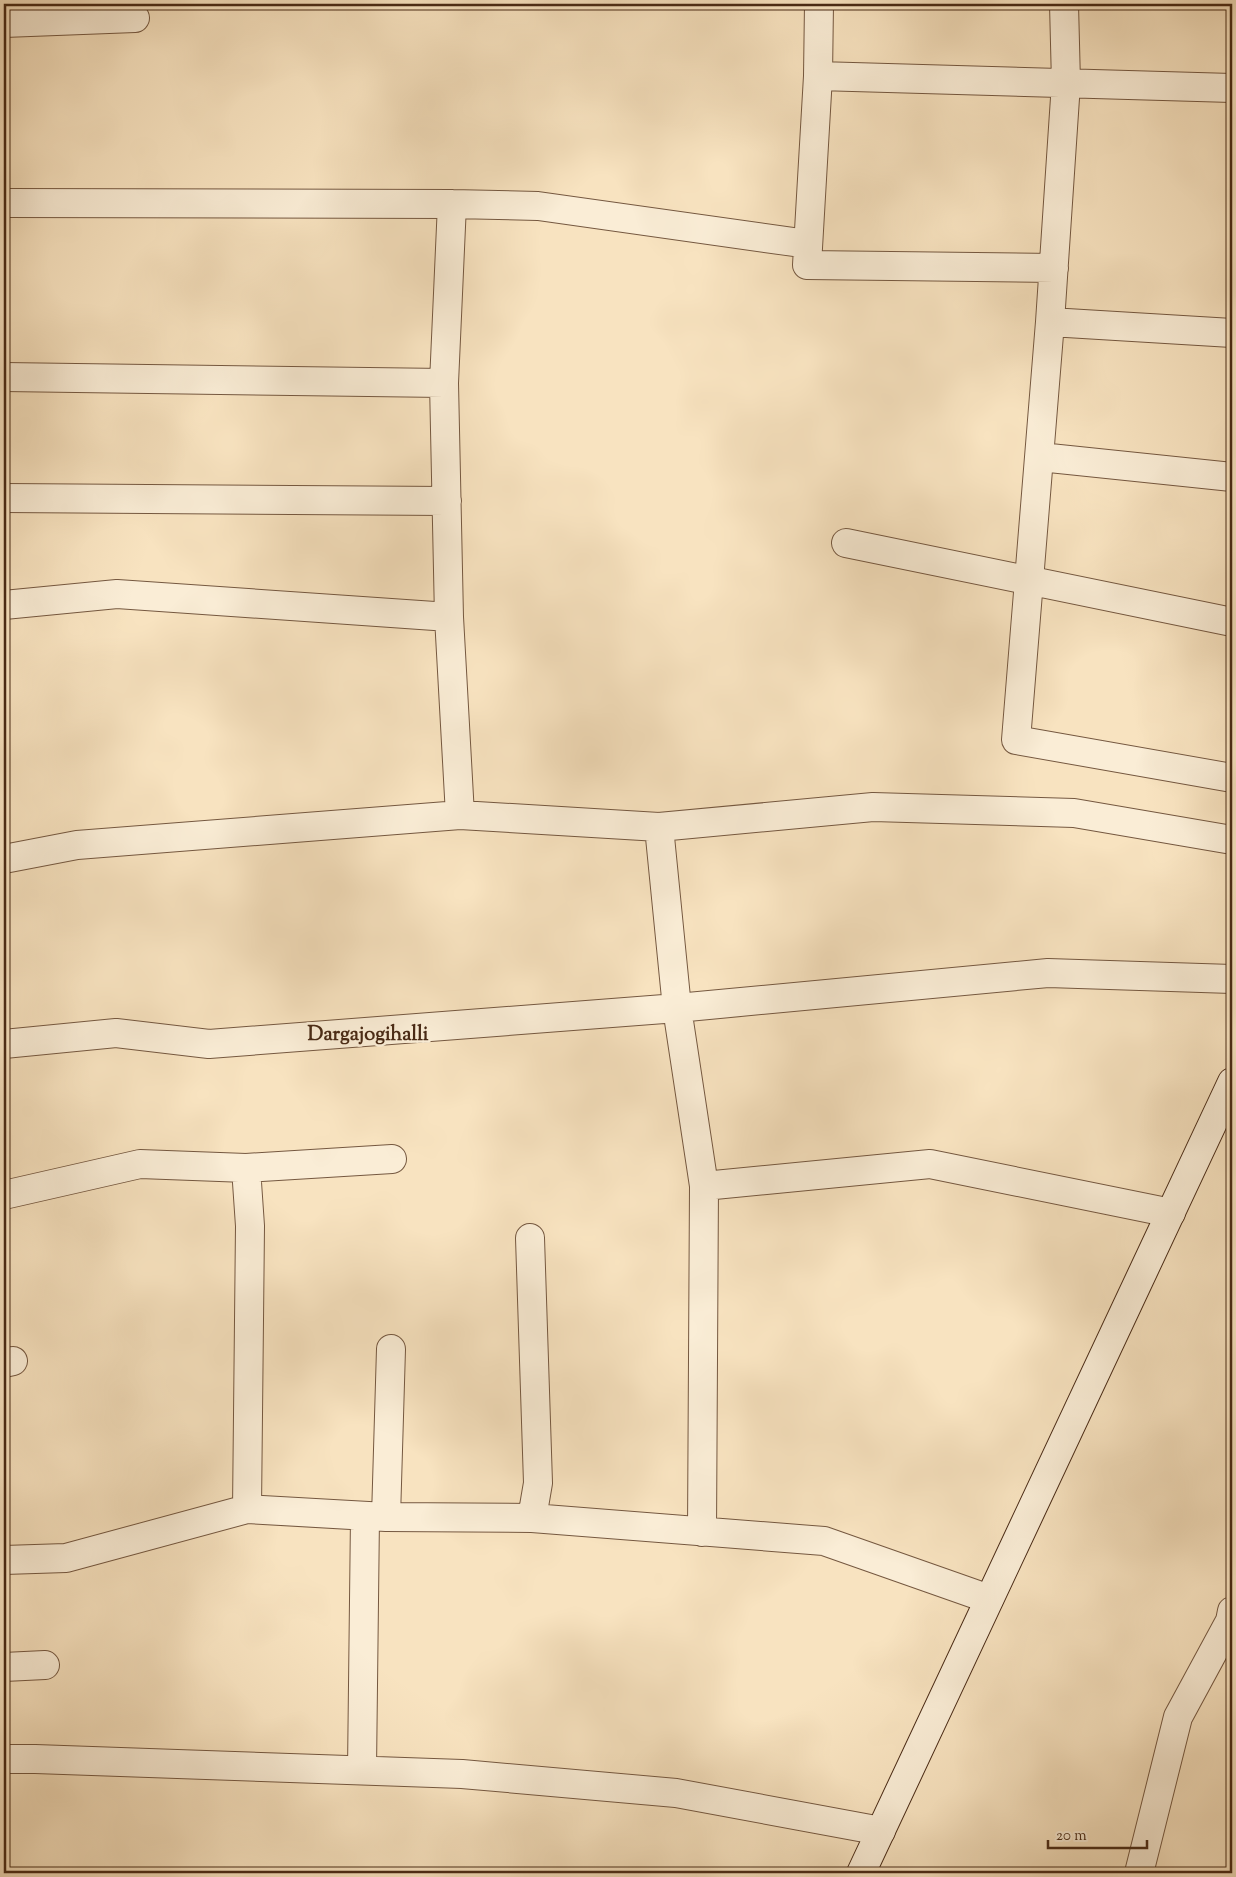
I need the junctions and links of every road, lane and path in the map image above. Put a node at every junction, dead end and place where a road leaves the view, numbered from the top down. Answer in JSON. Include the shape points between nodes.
{"nodes":[{"id":1,"x":819,"y":4,"type":"edge"},
{"id":2,"x":1064,"y":4,"type":"edge"},
{"id":3,"x":135,"y":18,"type":"dead end"},
{"id":4,"x":4,"y":23,"type":"edge"},
{"id":5,"x":818,"y":76,"type":"junction"},
{"id":6,"x":1066,"y":83,"type":"junction"},
{"id":7,"x":1232,"y":88,"type":"edge"},
{"id":8,"x":4,"y":203,"type":"edge"},
{"id":9,"x":452,"y":204,"type":"junction"},
{"id":10,"x":808,"y":244,"type":"junction"},
{"id":11,"x":1054,"y":268,"type":"junction"},
{"id":12,"x":1050,"y":322,"type":"junction"},
{"id":13,"x":1232,"y":333,"type":"edge"},
{"id":14,"x":4,"y":377,"type":"edge"},
{"id":15,"x":444,"y":383,"type":"junction"},
{"id":16,"x":1040,"y":457,"type":"junction"},
{"id":17,"x":1232,"y":477,"type":"edge"},
{"id":18,"x":4,"y":498,"type":"edge"},
{"id":19,"x":447,"y":501,"type":"junction"},
{"id":20,"x":846,"y":543,"type":"dead end"},
{"id":21,"x":1029,"y":579,"type":"junction"},
{"id":22,"x":4,"y":605,"type":"edge"},
{"id":23,"x":449,"y":617,"type":"junction"},
{"id":24,"x":1232,"y":622,"type":"edge"},
{"id":25,"x":1232,"y":778,"type":"edge"},
{"id":26,"x":460,"y":815,"type":"junction"},
{"id":27,"x":659,"y":827,"type":"junction"},
{"id":28,"x":1232,"y":840,"type":"edge"},
{"id":29,"x":4,"y":859,"type":"edge"},
{"id":30,"x":1232,"y":979,"type":"edge"},
{"id":31,"x":677,"y":1008,"type":"junction"},
{"id":32,"x":4,"y":1044,"type":"edge"},
{"id":33,"x":1232,"y":1082,"type":"edge"},
{"id":34,"x":392,"y":1159,"type":"dead end"},
{"id":35,"x":246,"y":1168,"type":"junction"},
{"id":36,"x":704,"y":1186,"type":"junction"},
{"id":37,"x":4,"y":1195,"type":"edge"},
{"id":38,"x":1171,"y":1213,"type":"junction"},
{"id":39,"x":530,"y":1238,"type":"dead end"},
{"id":40,"x":391,"y":1348,"type":"dead end"},
{"id":41,"x":247,"y":1509,"type":"junction"},
{"id":42,"x":375,"y":1516,"type":"junction"},
{"id":43,"x":532,"y":1518,"type":"junction"},
{"id":44,"x":702,"y":1532,"type":"junction"},
{"id":45,"x":4,"y":1560,"type":"edge"},
{"id":46,"x":989,"y":1599,"type":"junction"},
{"id":47,"x":1232,"y":1611,"type":"edge"},
{"id":48,"x":45,"y":1665,"type":"dead end"},
{"id":49,"x":4,"y":1667,"type":"edge"},
{"id":50,"x":4,"y":1760,"type":"edge"},
{"id":51,"x":362,"y":1770,"type":"junction"},
{"id":52,"x":880,"y":1831,"type":"junction"},
{"id":53,"x":861,"y":1873,"type":"edge"},
{"id":54,"x":1139,"y":1873,"type":"edge"}],
"edges":[{"from":1,"to":5,"type":"street"},
{"from":2,"to":6,"type":"street"},
{"from":3,"to":4,"type":"street"},
{"from":5,"to":6,"type":"street"},
{"from":5,"to":10,"type":"street"},
{"from":6,"to":7,"type":"street"},
{"from":6,"to":11,"type":"street"},
{"from":8,"to":9,"type":"street"},
{"from":9,"to":10,"type":"street","via":[[538,206]]},
{"from":9,"to":15,"type":"street"},
{"from":10,"to":11,"type":"street","via":[[807,265]]},
{"from":11,"to":12,"type":"street"},
{"from":12,"to":13,"type":"street"},
{"from":12,"to":16,"type":"street"},
{"from":14,"to":15,"type":"street"},
{"from":15,"to":19,"type":"street"},
{"from":16,"to":17,"type":"street"},
{"from":16,"to":21,"type":"street"},
{"from":18,"to":19,"type":"street"},
{"from":19,"to":23,"type":"street"},
{"from":20,"to":21,"type":"street"},
{"from":21,"to":24,"type":"street"},
{"from":21,"to":25,"type":"street","via":[[1016,740]]},
{"from":22,"to":23,"type":"street","via":[[117,594]]},
{"from":23,"to":26,"type":"street"},
{"from":26,"to":27,"type":"street"},
{"from":26,"to":29,"type":"street","via":[[77,845]]},
{"from":27,"to":28,"type":"street","via":[[873,807],[1074,813]]},
{"from":27,"to":31,"type":"street"},
{"from":30,"to":31,"type":"street","via":[[1048,974]]},
{"from":31,"to":32,"type":"street","via":[[209,1044],[116,1033]]},
{"from":31,"to":36,"type":"street"},
{"from":33,"to":38,"type":"street"},
{"from":34,"to":35,"type":"street"},
{"from":35,"to":37,"type":"street","via":[[140,1164]]},
{"from":35,"to":41,"type":"street","via":[[250,1226]]},
{"from":36,"to":38,"type":"street","via":[[930,1164]]},
{"from":36,"to":44,"type":"street"},
{"from":38,"to":46,"type":"street"},
{"from":39,"to":43,"type":"street","via":[[538,1483]]},
{"from":40,"to":42,"type":"street"},
{"from":41,"to":42,"type":"street"},
{"from":41,"to":45,"type":"street","via":[[66,1558]]},
{"from":42,"to":43,"type":"street"},
{"from":42,"to":51,"type":"street"},
{"from":43,"to":44,"type":"street"},
{"from":44,"to":46,"type":"street","via":[[824,1541]]},
{"from":46,"to":52,"type":"street"},
{"from":47,"to":54,"type":"street","via":[[1178,1717]]},
{"from":48,"to":49,"type":"street"},
{"from":50,"to":51,"type":"street"},
{"from":51,"to":52,"type":"street","via":[[462,1774],[676,1793]]},
{"from":52,"to":53,"type":"street"}]}
